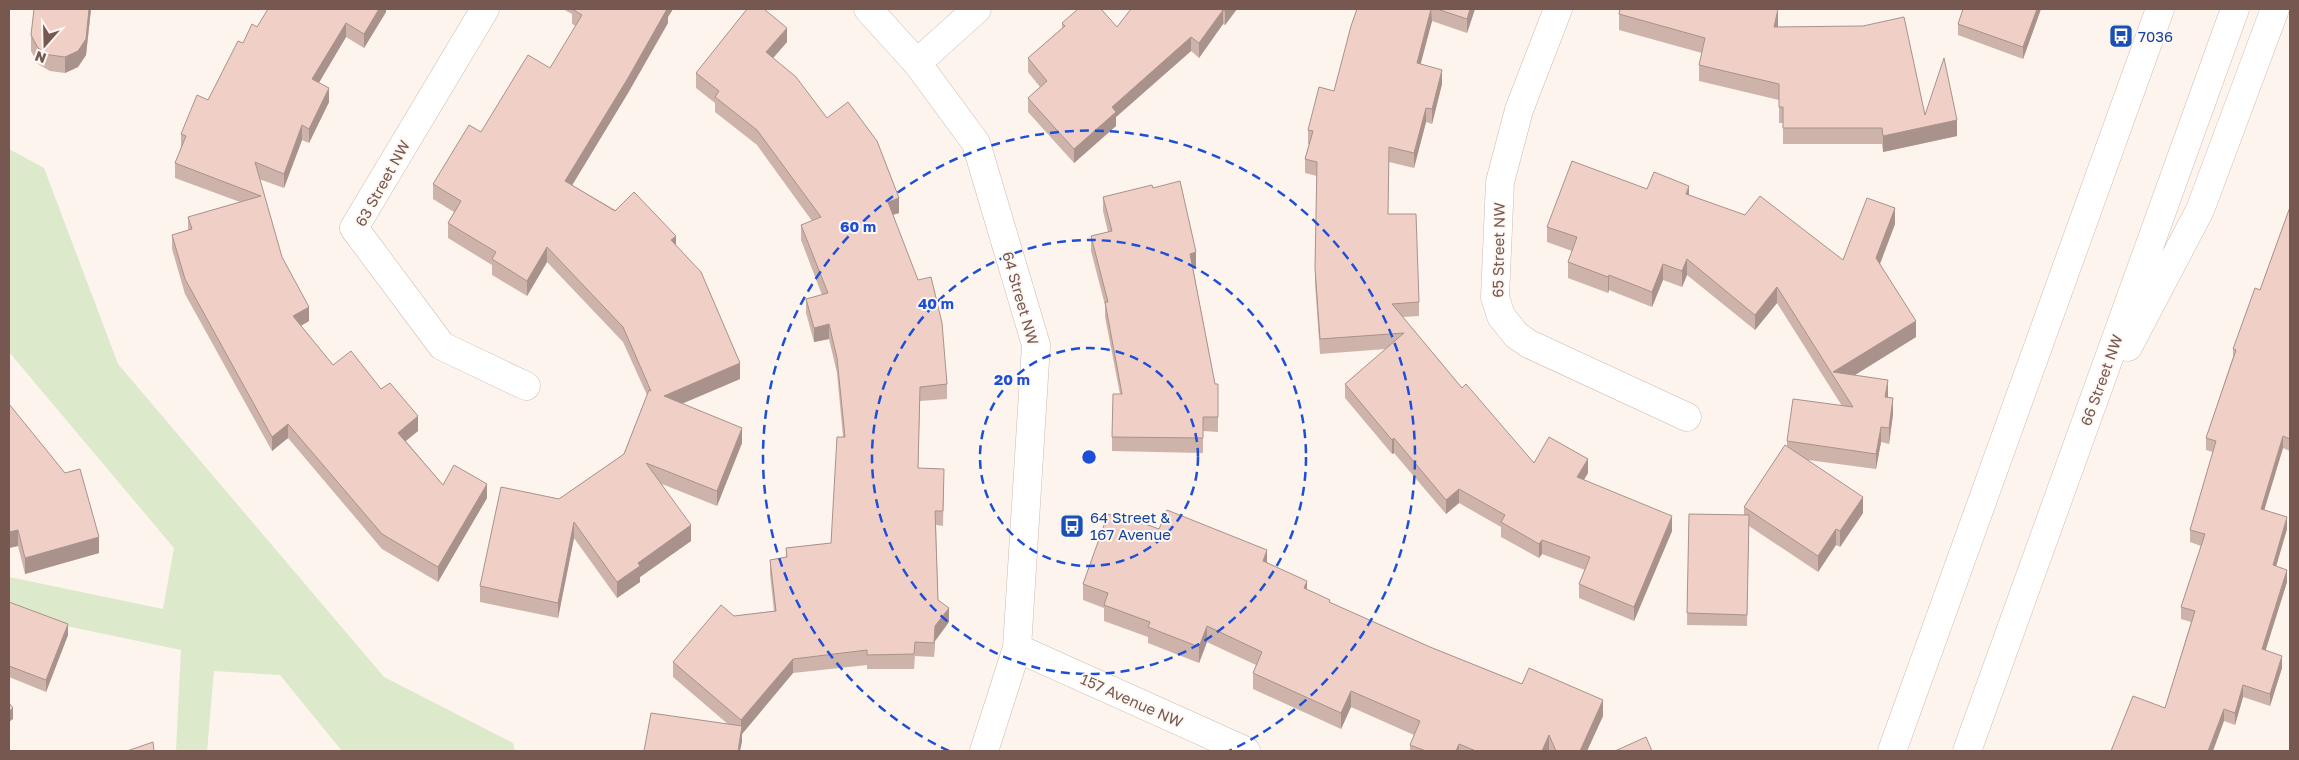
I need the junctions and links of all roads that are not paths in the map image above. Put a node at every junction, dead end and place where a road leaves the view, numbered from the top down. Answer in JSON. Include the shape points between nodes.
{"nodes":[{"id":1,"x":485,"y":9,"type":"edge"},
{"id":2,"x":868,"y":9,"type":"edge"},
{"id":3,"x":977,"y":9,"type":"edge"},
{"id":4,"x":1558,"y":9,"type":"edge"},
{"id":5,"x":2160,"y":9,"type":"edge"},
{"id":6,"x":2235,"y":9,"type":"edge"},
{"id":7,"x":2275,"y":9,"type":"edge"},
{"id":8,"x":917,"y":63,"type":"junction"},
{"id":9,"x":526,"y":386,"type":"dead end"},
{"id":10,"x":1687,"y":417,"type":"dead end"},
{"id":11,"x":2081,"y":437,"type":"junction"},
{"id":12,"x":1017,"y":648,"type":"junction"},
{"id":13,"x":984,"y":751,"type":"edge"},
{"id":14,"x":1246,"y":751,"type":"edge"},
{"id":15,"x":1892,"y":751,"type":"edge"},
{"id":16,"x":1967,"y":751,"type":"edge"}],
"edges":[{"from":1,"to":9,"type":"street","name":"63 Street NW","via":[[354,228],[442,346]]},
{"from":2,"to":8,"type":"street","name":"64 Street NW"},
{"from":3,"to":8,"type":"street"},
{"from":4,"to":10,"type":"street","name":"65 Street NW","via":[[1519,110],[1500,182],[1494,297],[1501,316],[1516,335],[1529,344]]},
{"from":5,"to":15,"type":"street"},
{"from":6,"to":11,"type":"street","name":"66 Street NW"},
{"from":7,"to":11,"type":"street","via":[[2200,210]]},
{"from":8,"to":12,"type":"street","name":"64 Street NW","via":[[976,144],[1036,345]]},
{"from":11,"to":16,"type":"street","name":"66 Street NW"},
{"from":12,"to":13,"type":"street","name":"64 Street NW"},
{"from":12,"to":14,"type":"street","name":"157 Avenue NW"}]}
